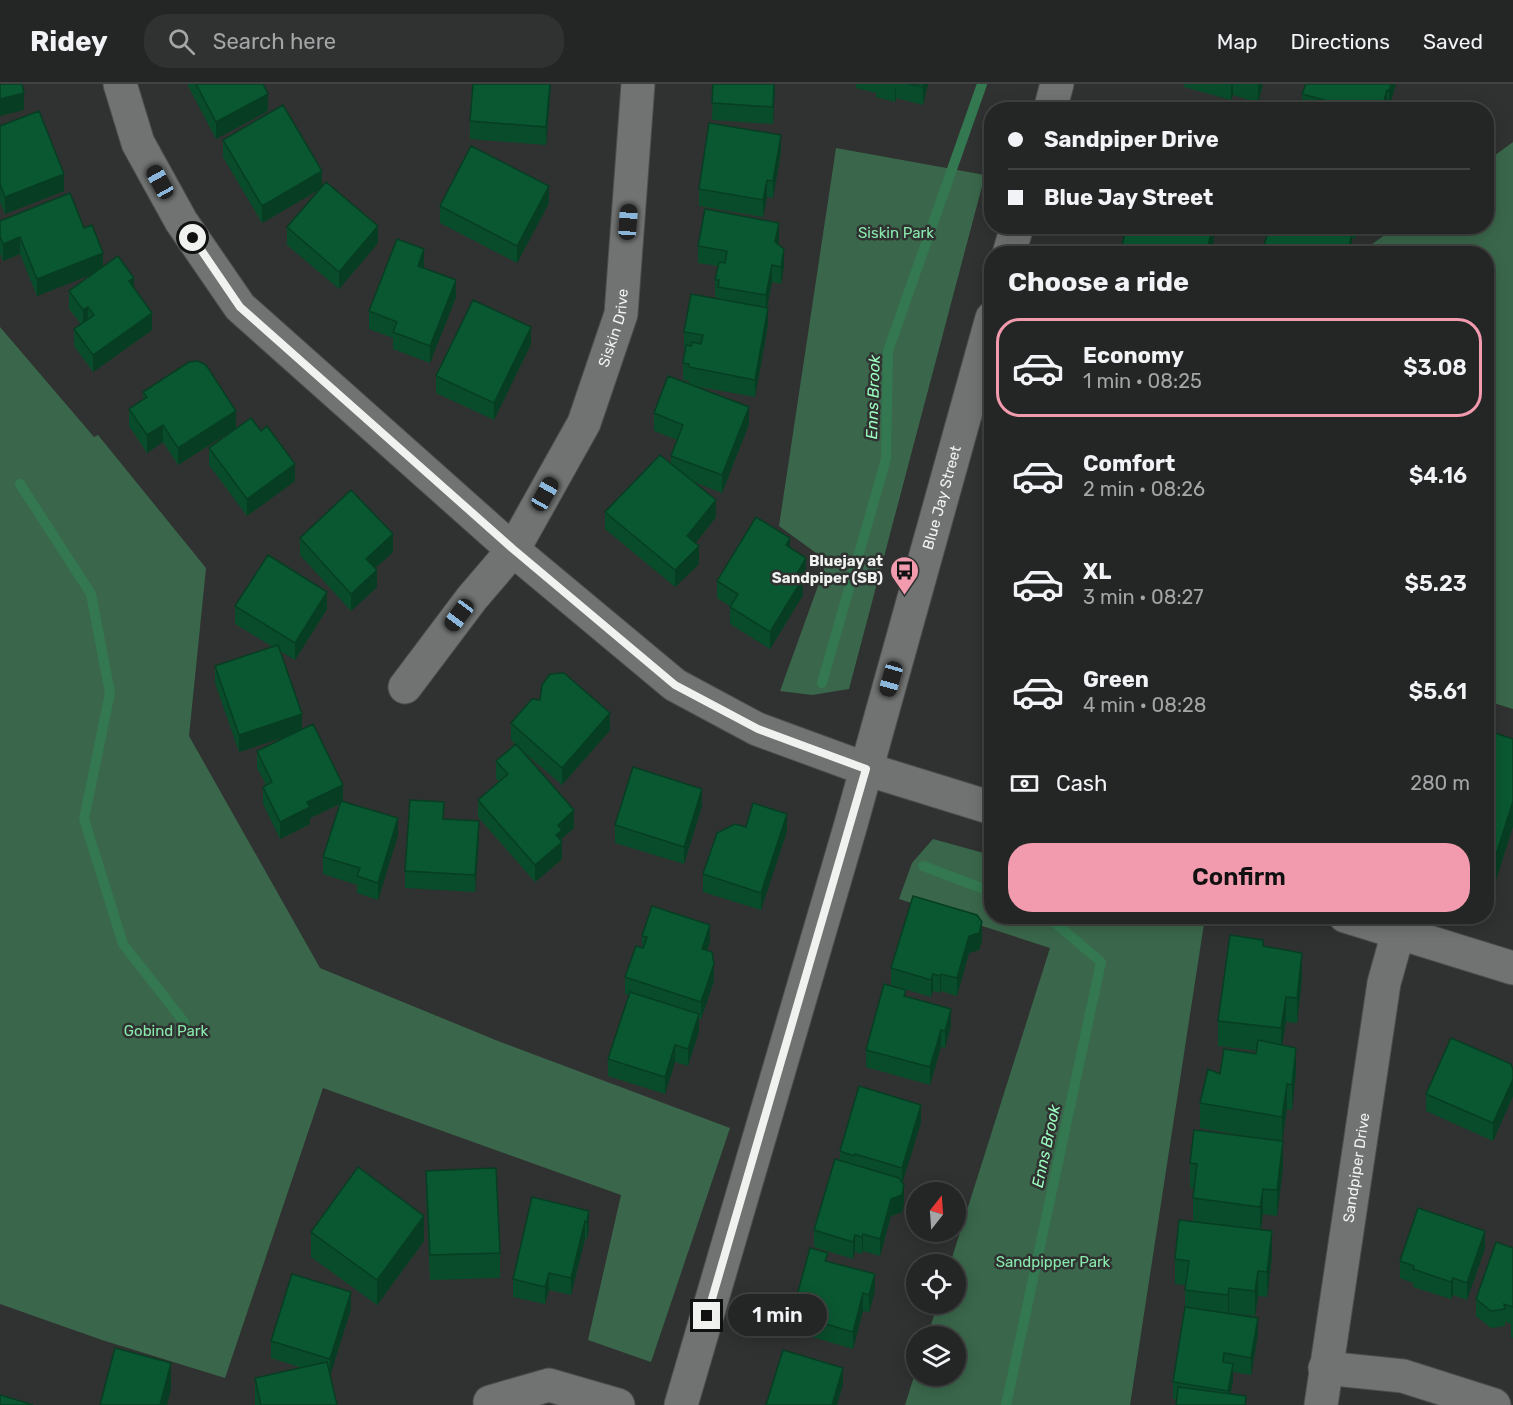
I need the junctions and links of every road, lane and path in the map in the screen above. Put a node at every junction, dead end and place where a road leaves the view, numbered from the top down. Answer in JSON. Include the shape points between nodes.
{"nodes":[{"id":1,"x":120,"y":84,"type":"edge"},
{"id":2,"x":638,"y":84,"type":"edge"},
{"id":3,"x":1057,"y":84,"type":"edge"},
{"id":4,"x":1052,"y":102,"type":"edge"},
{"id":5,"x":984,"y":347,"type":"edge"},
{"id":6,"x":513,"y":549,"type":"junction"},
{"id":7,"x":405,"y":687,"type":"dead end"},
{"id":8,"x":866,"y":769,"type":"junction"},
{"id":9,"x":984,"y":806,"type":"edge"},
{"id":10,"x":1370,"y":924,"type":"edge"},
{"id":11,"x":1398,"y":933,"type":"junction"},
{"id":12,"x":1513,"y":968,"type":"edge"},
{"id":13,"x":1325,"y":1368,"type":"junction"},
{"id":14,"x":490,"y":1402,"type":"dead end"},
{"id":15,"x":618,"y":1405,"type":"edge"},
{"id":16,"x":681,"y":1405,"type":"edge"},
{"id":17,"x":1321,"y":1405,"type":"edge"},
{"id":18,"x":1494,"y":1405,"type":"edge"}],
"edges":[{"from":1,"to":6,"type":"street","via":[[138,143],[181,221],[240,307]]},
{"from":2,"to":6,"type":"street","name":"Siskin Drive","via":[[621,314],[584,423]]},
{"from":3,"to":4,"type":"street"},
{"from":5,"to":8,"type":"street","name":"Blue Jay Street"},
{"from":6,"to":7,"type":"street","name":"Siskin Drive"},
{"from":6,"to":8,"type":"street","via":[[675,685],[758,729]]},
{"from":8,"to":9,"type":"street"},
{"from":8,"to":16,"type":"street","name":"Blue Jay Street"},
{"from":10,"to":11,"type":"street"},
{"from":11,"to":12,"type":"street"},
{"from":11,"to":13,"type":"street","name":"Sandpiper Drive","via":[[1384,983]]},
{"from":13,"to":17,"type":"street","name":"Sandpiper Drive"},
{"from":13,"to":18,"type":"street","via":[[1403,1376]]},
{"from":14,"to":15,"type":"street","via":[[549,1385]]}]}
